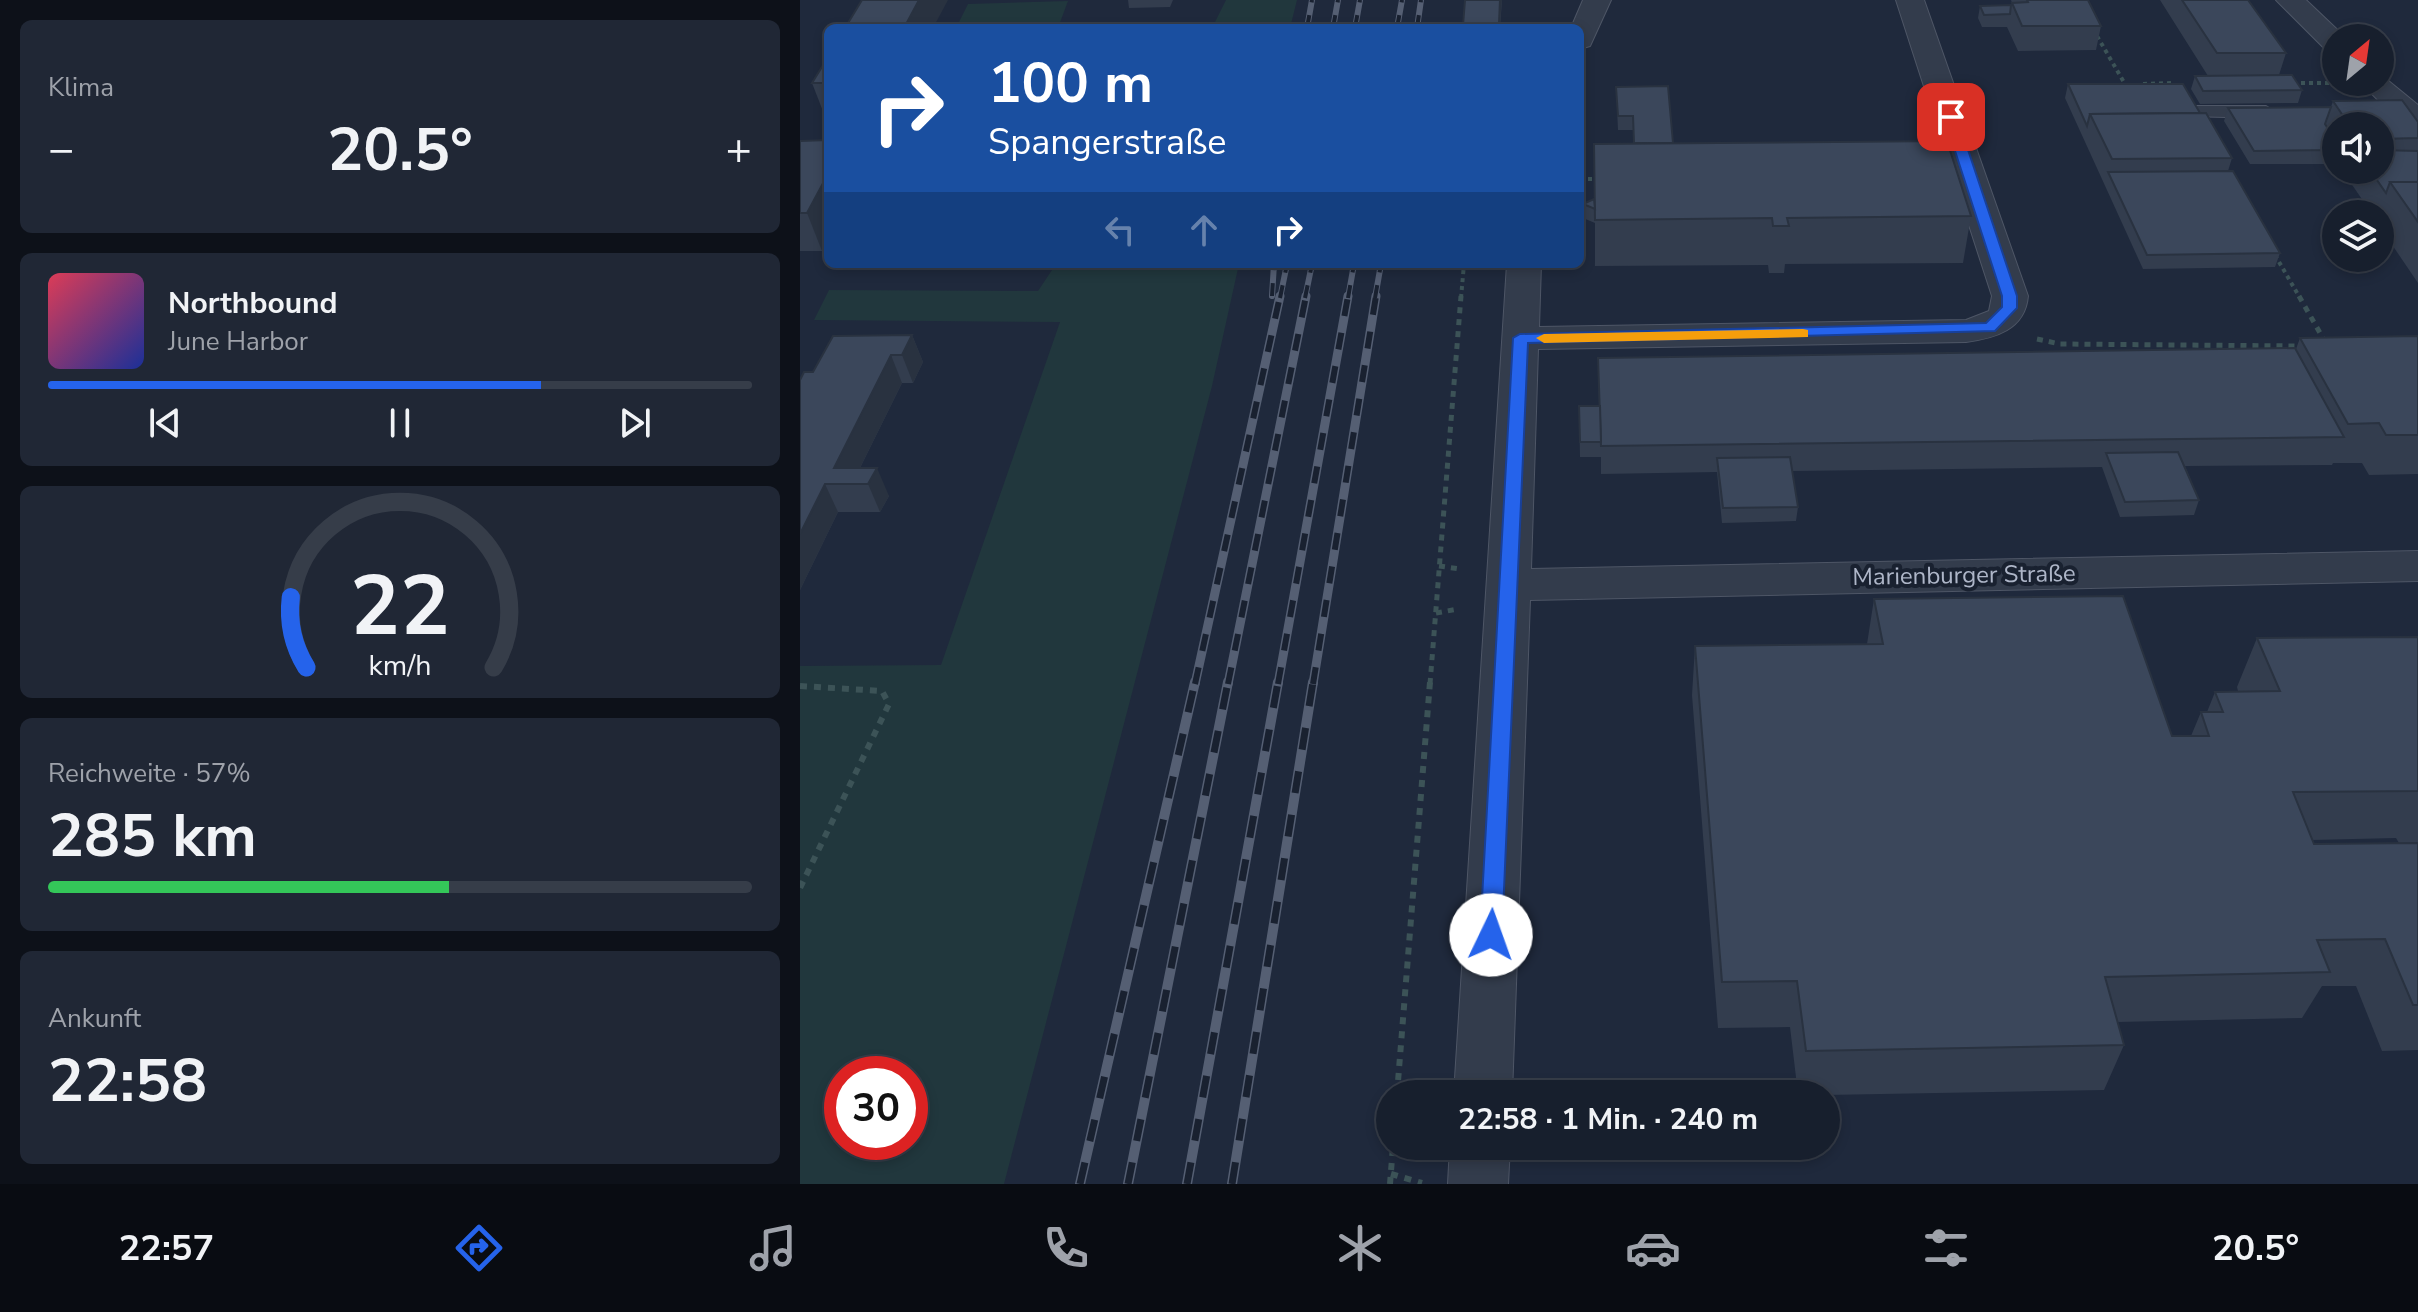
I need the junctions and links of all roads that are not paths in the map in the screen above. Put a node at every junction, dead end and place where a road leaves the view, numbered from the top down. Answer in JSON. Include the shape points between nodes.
{"nodes":[{"id":1,"x":1597,"y":0,"type":"edge"},
{"id":2,"x":1910,"y":0,"type":"edge"},
{"id":3,"x":2290,"y":0,"type":"edge"},
{"id":4,"x":1584,"y":31,"type":"edge"},
{"id":5,"x":2322,"y":31,"type":"edge"},
{"id":6,"x":2390,"y":96,"type":"edge"},
{"id":7,"x":2404,"y":110,"type":"edge"},
{"id":8,"x":2193,"y":112,"type":"edge"},
{"id":9,"x":2285,"y":112,"type":"edge"},
{"id":10,"x":1524,"y":268,"type":"edge"},
{"id":11,"x":1520,"y":338,"type":"junction"},
{"id":12,"x":2418,"y":566,"type":"edge"},
{"id":13,"x":1510,"y":585,"type":"junction"},
{"id":14,"x":1484,"y":1080,"type":"edge"},
{"id":15,"x":1479,"y":1160,"type":"edge"},
{"id":16,"x":1478,"y":1184,"type":"edge"}],
"edges":[{"from":1,"to":4,"type":"street"},
{"from":2,"to":11,"type":"street","via":[[2010,296],[2010,308],[1990,328]]},
{"from":3,"to":5,"type":"street"},
{"from":6,"to":7,"type":"street"},
{"from":8,"to":9,"type":"lane"},
{"from":10,"to":11,"type":"street"},
{"from":11,"to":13,"type":"street"},
{"from":12,"to":13,"type":"street","name":"Marienburger Straße"},
{"from":13,"to":14,"type":"street"},
{"from":15,"to":16,"type":"street"}]}
